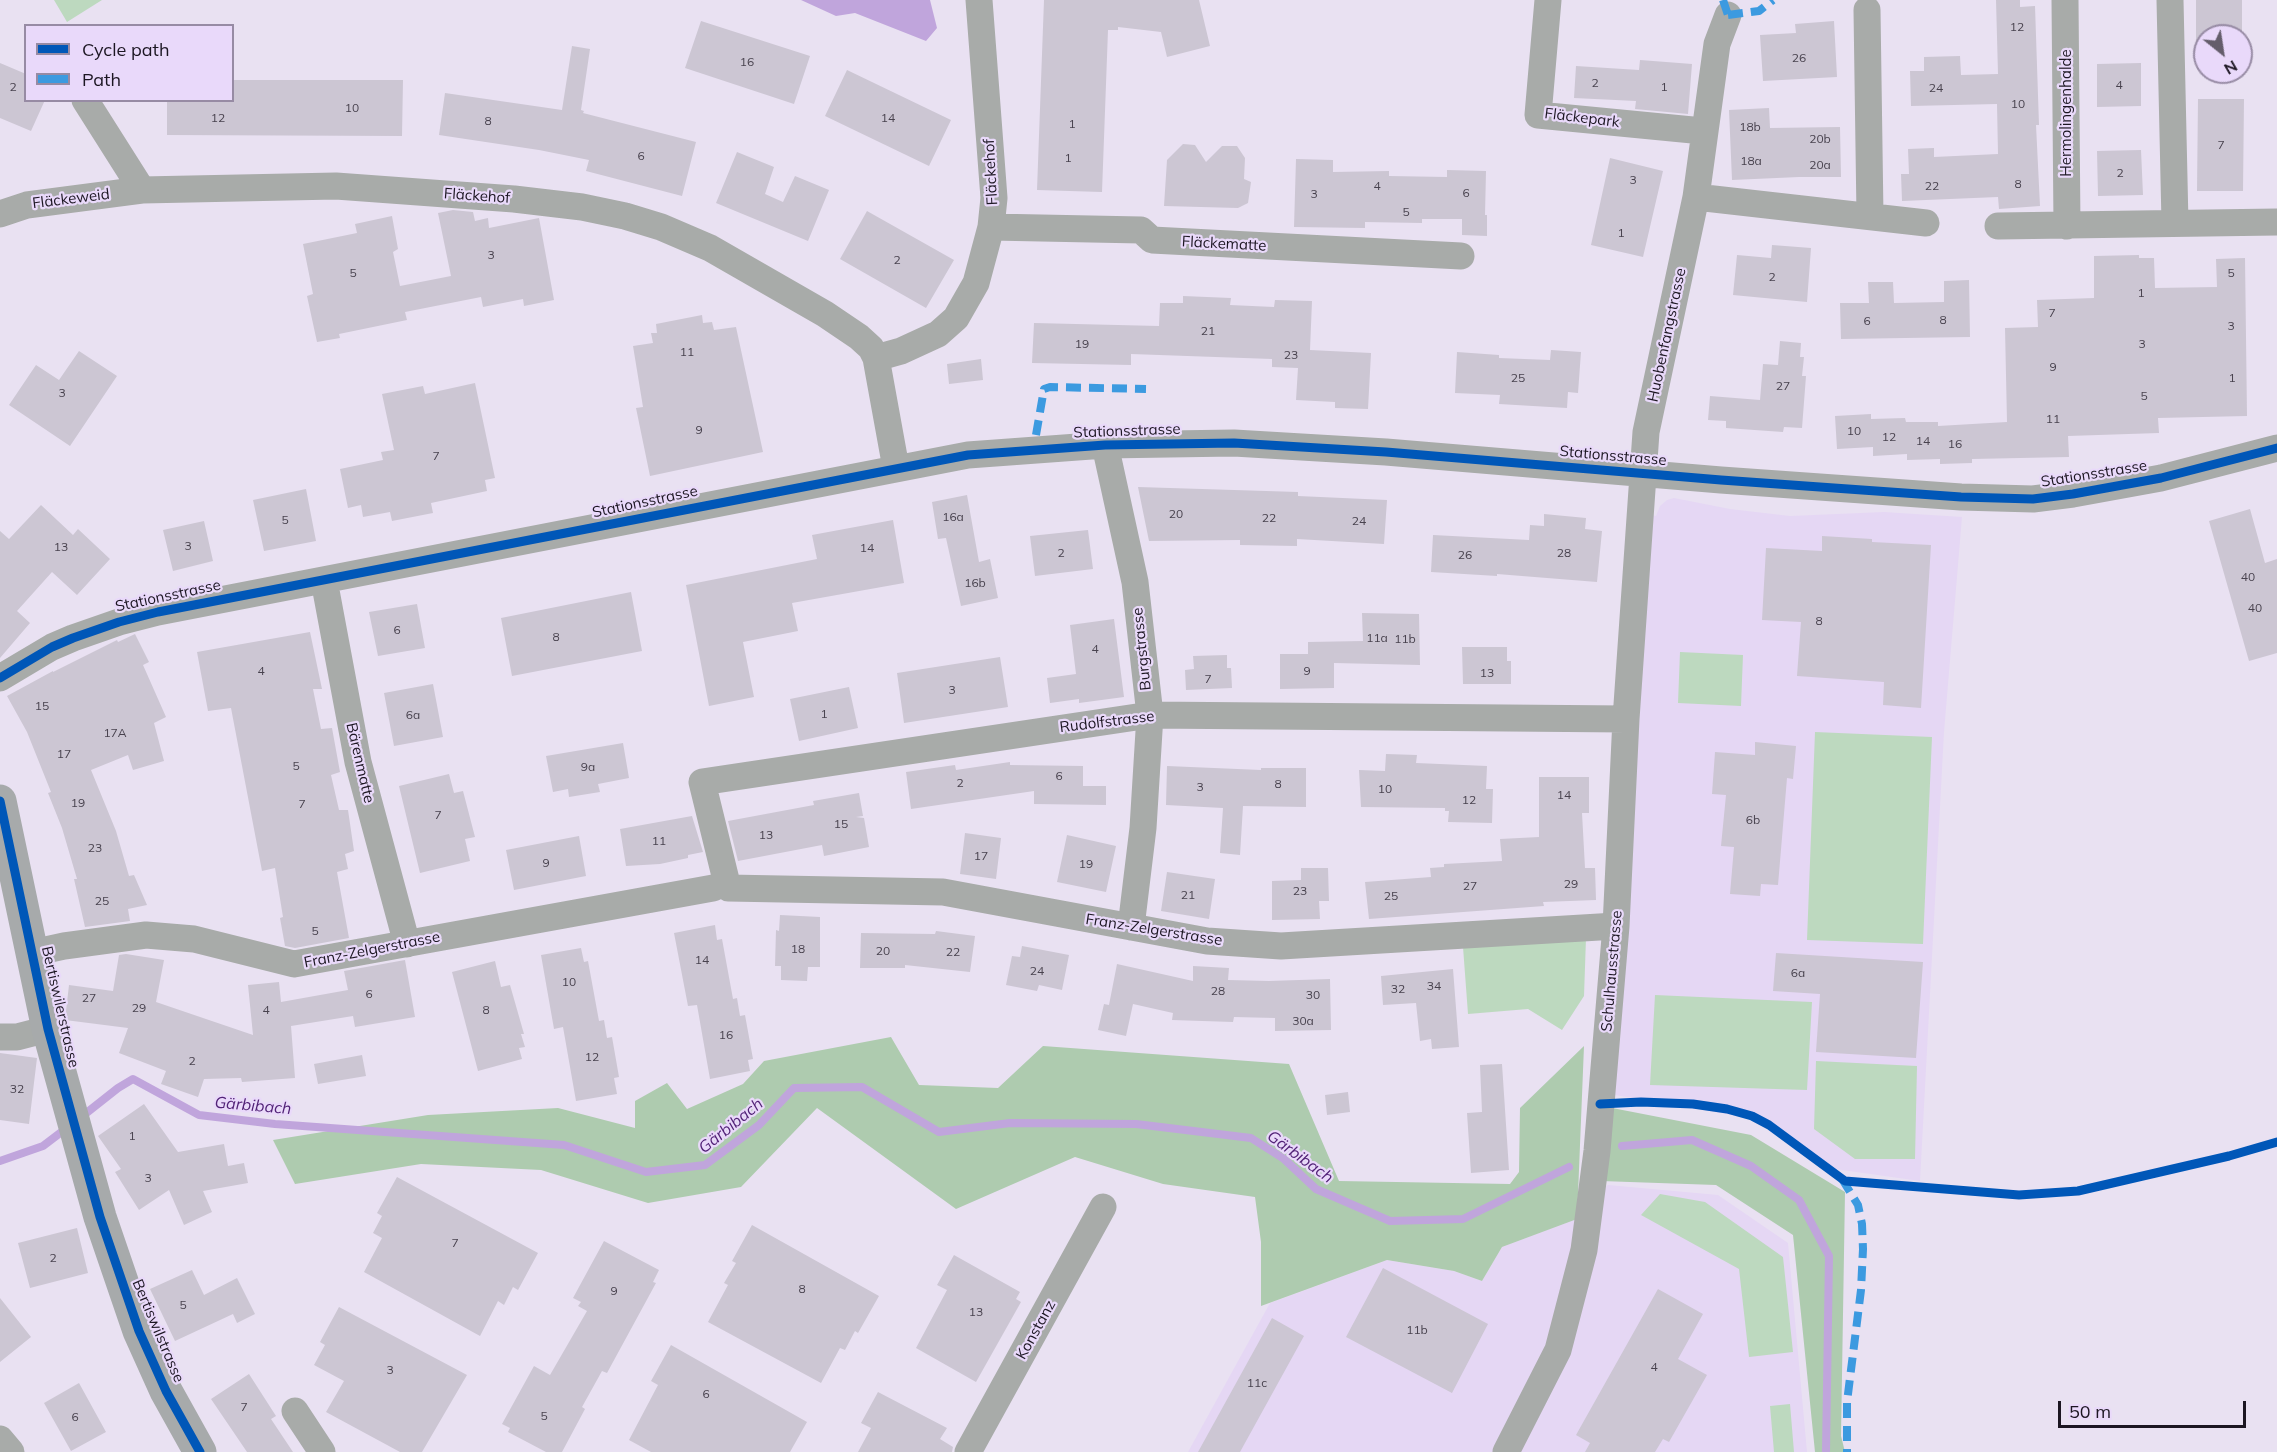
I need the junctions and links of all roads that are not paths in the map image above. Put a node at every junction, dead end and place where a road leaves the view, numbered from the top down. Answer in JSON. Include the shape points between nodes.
{"nodes":[{"id":1,"x":979,"y":0,"type":"edge"},
{"id":2,"x":1548,"y":0,"type":"edge"},
{"id":3,"x":2065,"y":0,"type":"edge"},
{"id":4,"x":2170,"y":0,"type":"edge"},
{"id":5,"x":1867,"y":10,"type":"dead end"},
{"id":6,"x":1728,"y":15,"type":"dead end"},
{"id":7,"x":86,"y":102,"type":"edge"},
{"id":8,"x":1703,"y":131,"type":"junction"},
{"id":9,"x":142,"y":190,"type":"junction"},
{"id":10,"x":1696,"y":197,"type":"junction"},
{"id":11,"x":0,"y":214,"type":"edge"},
{"id":12,"x":1870,"y":216,"type":"junction"},
{"id":13,"x":2277,"y":222,"type":"edge"},
{"id":14,"x":1926,"y":223,"type":"dead end"},
{"id":15,"x":2175,"y":223,"type":"junction"},
{"id":16,"x":1998,"y":226,"type":"dead end"},
{"id":17,"x":2067,"y":226,"type":"junction"},
{"id":18,"x":991,"y":227,"type":"junction"},
{"id":19,"x":1461,"y":256,"type":"dead end"},
{"id":20,"x":876,"y":358,"type":"junction"},
{"id":21,"x":1105,"y":445,"type":"junction"},
{"id":22,"x":2277,"y":447,"type":"edge"},
{"id":23,"x":896,"y":468,"type":"junction"},
{"id":24,"x":1642,"y":474,"type":"junction"},
{"id":25,"x":324,"y":580,"type":"junction"},
{"id":26,"x":0,"y":678,"type":"edge"},
{"id":27,"x":1150,"y":715,"type":"junction"},
{"id":28,"x":1626,"y":718,"type":"junction"},
{"id":29,"x":0,"y":801,"type":"edge"},
{"id":30,"x":721,"y":888,"type":"junction"},
{"id":31,"x":1616,"y":926,"type":"junction"},
{"id":32,"x":1131,"y":927,"type":"junction"},
{"id":33,"x":407,"y":944,"type":"junction"},
{"id":34,"x":32,"y":953,"type":"junction"},
{"id":35,"x":48,"y":1029,"type":"junction"},
{"id":36,"x":0,"y":1037,"type":"edge"},
{"id":37,"x":1103,"y":1208,"type":"dead end"},
{"id":38,"x":99,"y":1213,"type":"joint"},
{"id":39,"x":295,"y":1411,"type":"dead end"},
{"id":40,"x":0,"y":1439,"type":"edge"},
{"id":41,"x":11,"y":1452,"type":"edge"},
{"id":42,"x":200,"y":1452,"type":"edge"},
{"id":43,"x":322,"y":1452,"type":"edge"},
{"id":44,"x":968,"y":1452,"type":"edge"},
{"id":45,"x":1506,"y":1452,"type":"edge"}],
"edges":[{"from":1,"to":18,"type":"street","name":"Fläckehof","via":[[994,198]]},
{"from":2,"to":8,"type":"street","name":"Fläckepark","via":[[1538,115]]},
{"from":3,"to":17,"type":"street","name":"Hermolingenhalde"},
{"from":4,"to":15,"type":"street"},
{"from":5,"to":12,"type":"street"},
{"from":6,"to":8,"type":"street","name":"Huobenfangstrasse","via":[[1717,44]]},
{"from":7,"to":9,"type":"street"},
{"from":8,"to":10,"type":"street","name":"Huobenfangstrasse"},
{"from":9,"to":11,"type":"street","name":"Fläckeweid","via":[[27,205]]},
{"from":9,"to":20,"type":"street","name":"Fläckehof","via":[[336,186],[514,199],[625,216],[710,248],[825,314],[859,337]]},
{"from":10,"to":12,"type":"street"},
{"from":10,"to":24,"type":"street","name":"Huobenfangstrasse","via":[[1646,432]]},
{"from":12,"to":14,"type":"street"},
{"from":13,"to":15,"type":"street"},
{"from":15,"to":17,"type":"street"},
{"from":16,"to":17,"type":"street"},
{"from":18,"to":19,"type":"street","name":"Fläckematte","via":[[1141,230],[1152,240]]},
{"from":18,"to":20,"type":"street","name":"Fläckehof","via":[[976,283],[956,318],[929,339]]},
{"from":20,"to":23,"type":"street"},
{"from":21,"to":23,"type":"street","name":"Stationsstrasse","via":[[968,455]]},
{"from":21,"to":24,"type":"street","name":"Stationsstrasse","via":[[1234,443]]},
{"from":21,"to":27,"type":"street","name":"Burgstrasse","via":[[1135,582]]},
{"from":22,"to":24,"type":"street","name":"Stationsstrasse","via":[[2141,482],[2033,499]]},
{"from":23,"to":25,"type":"street","name":"Stationsstrasse"},
{"from":24,"to":28,"type":"street","name":"Schulhausstrasse"},
{"from":25,"to":26,"type":"street","name":"Stationsstrasse","via":[[118,622],[52,647]]},
{"from":25,"to":33,"type":"street","name":"Bärenmatte","via":[[358,762]]},
{"from":27,"to":28,"type":"street","name":"Rudolfstrasse"},
{"from":27,"to":30,"type":"street","name":"Rudolfstrasse","via":[[702,782]]},
{"from":27,"to":32,"type":"street","name":"Burgstrasse","via":[[1143,828]]},
{"from":28,"to":31,"type":"street","name":"Schulhausstrasse"},
{"from":29,"to":34,"type":"main road","name":"Bertiswilerstrasse"},
{"from":30,"to":32,"type":"street","name":"Franz-Zelgerstrasse","via":[[943,891]]},
{"from":30,"to":33,"type":"street","name":"Franz-Zelgerstrasse"},
{"from":31,"to":32,"type":"street","name":"Franz-Zelgerstrasse","via":[[1281,946],[1207,941]]},
{"from":31,"to":45,"type":"street","name":"Schulhausstrasse","via":[[1597,1151],[1584,1250],[1558,1350]]},
{"from":33,"to":34,"type":"street","name":"Franz-Zelgerstrasse","via":[[294,964],[194,939],[146,935]]},
{"from":34,"to":35,"type":"main road","name":"Bertiswilerstrasse"},
{"from":35,"to":36,"type":"street"},
{"from":35,"to":38,"type":"main road","name":"Bertiswilerstrasse"},
{"from":37,"to":44,"type":"street","name":"Konstanz"},
{"from":38,"to":42,"type":"main road","name":"Bertiswilstrasse","via":[[144,1342]]},
{"from":39,"to":43,"type":"street"},
{"from":40,"to":41,"type":"street"}]}
